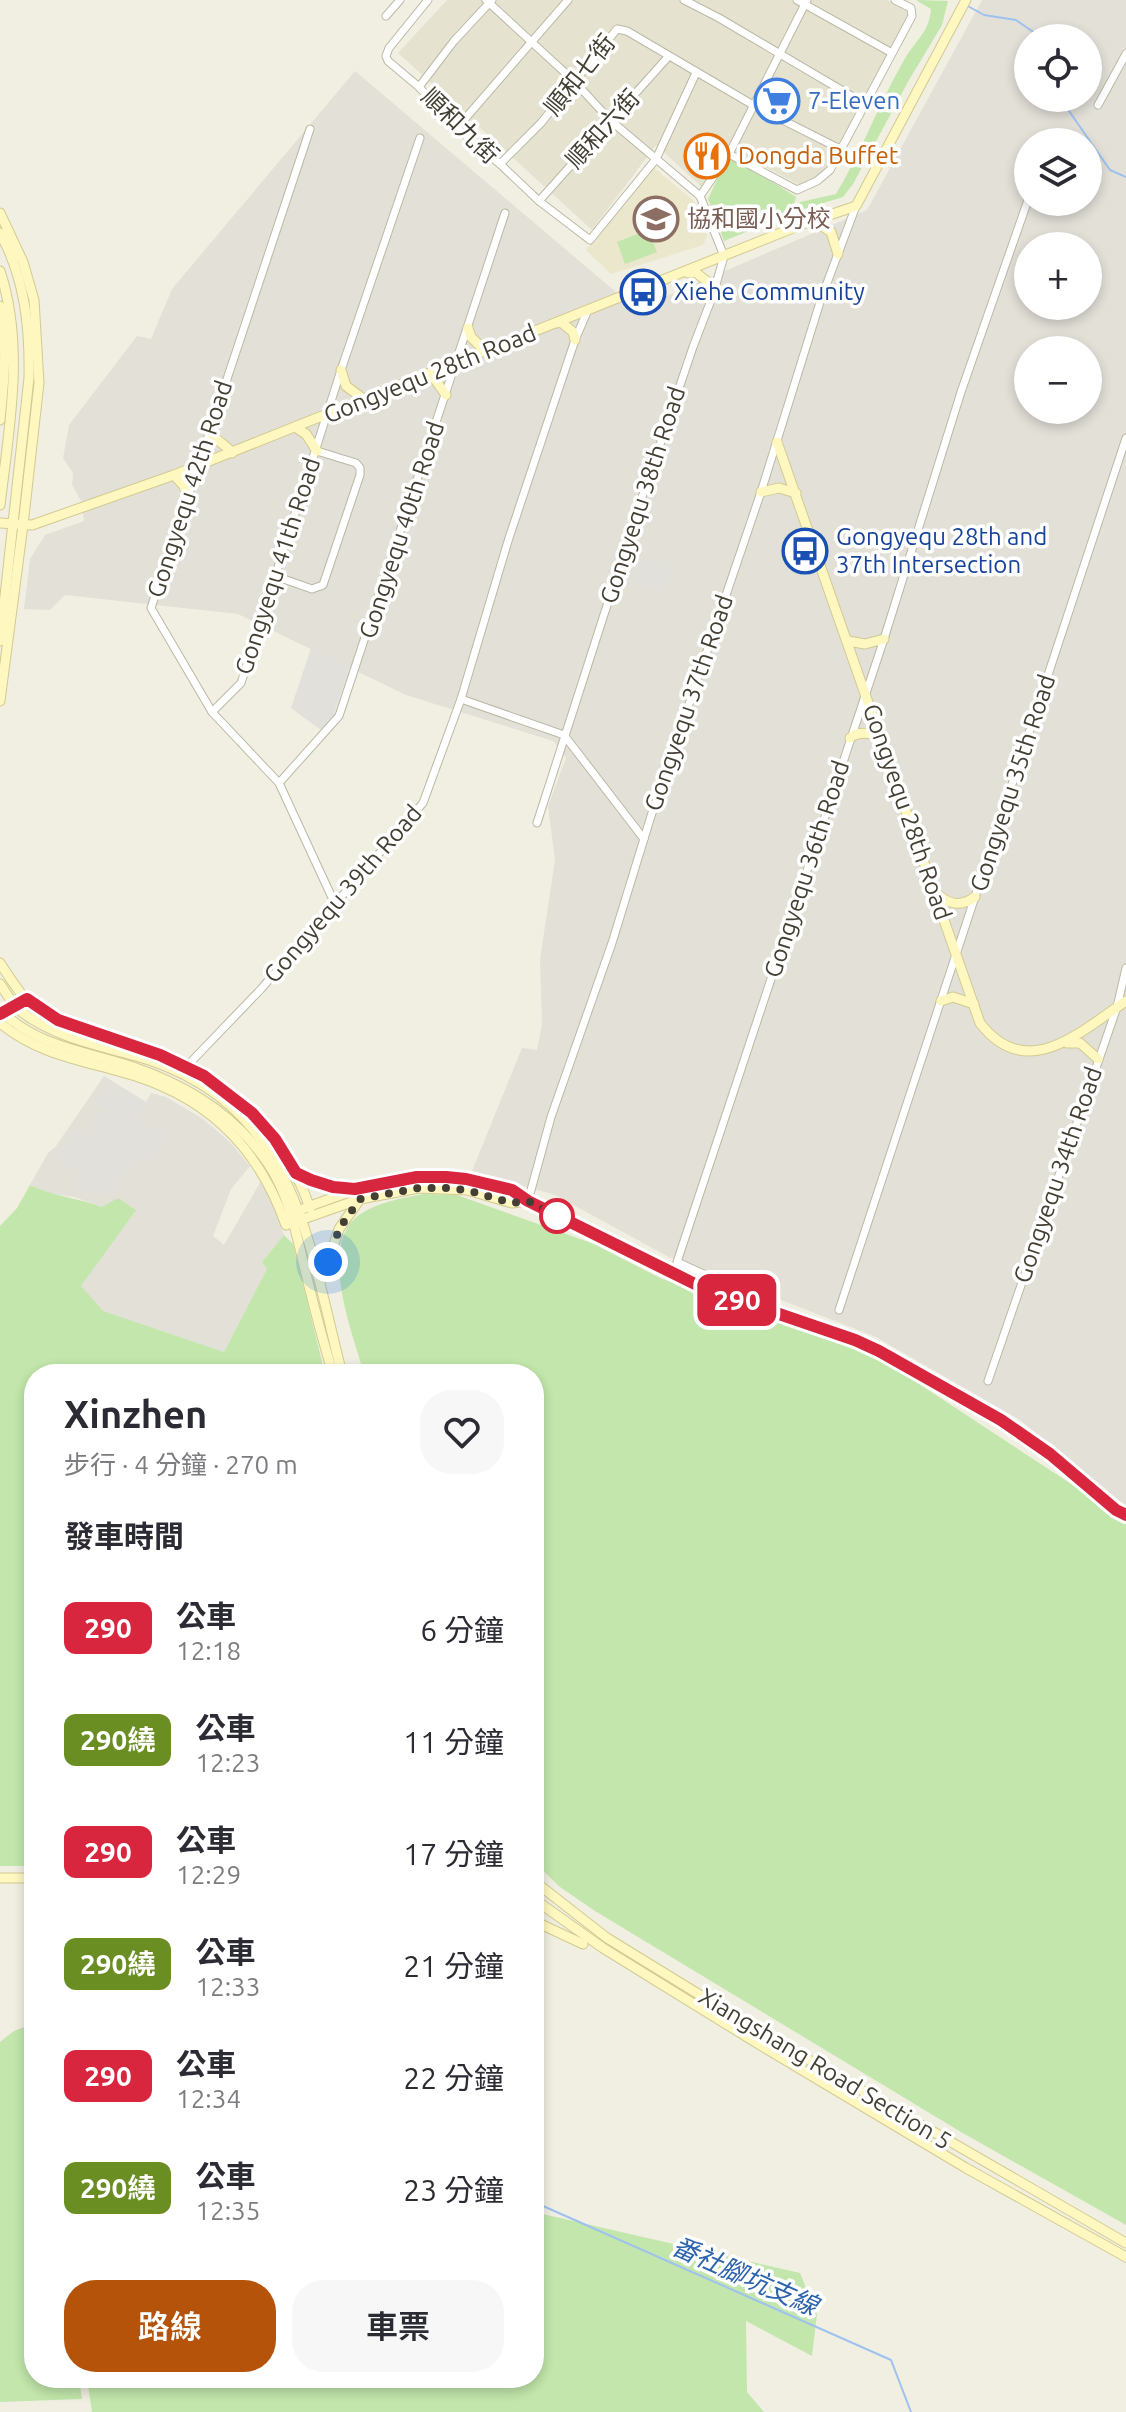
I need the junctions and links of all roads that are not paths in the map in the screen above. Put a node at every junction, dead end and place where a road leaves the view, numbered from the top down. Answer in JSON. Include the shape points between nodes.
{"nodes":[{"id":1,"x":400,"y":0,"type":"edge"},
{"id":2,"x":428,"y":0,"type":"edge"},
{"id":3,"x":568,"y":0,"type":"edge"},
{"id":4,"x":686,"y":0,"type":"edge"},
{"id":5,"x":895,"y":0,"type":"edge"},
{"id":6,"x":966,"y":0,"type":"edge"},
{"id":7,"x":489,"y":1,"type":"edge"},
{"id":8,"x":803,"y":1,"type":"edge"},
{"id":9,"x":386,"y":16,"type":"dead end"},
{"id":10,"x":533,"y":43,"type":"junction"},
{"id":11,"x":892,"y":53,"type":"junction"},
{"id":12,"x":778,"y":54,"type":"junction"},
{"id":13,"x":1126,"y":54,"type":"edge"},
{"id":14,"x":668,"y":57,"type":"junction"},
{"id":15,"x":696,"y":73,"type":"junction"},
{"id":16,"x":574,"y":81,"type":"junction"},
{"id":17,"x":419,"y":87,"type":"junction"},
{"id":18,"x":1102,"y":98,"type":"edge"},
{"id":19,"x":865,"y":104,"type":"junction"},
{"id":20,"x":753,"y":105,"type":"junction"},
{"id":21,"x":610,"y":120,"type":"junction"},
{"id":22,"x":457,"y":128,"type":"junction"},
{"id":23,"x":310,"y":129,"type":"dead end"},
{"id":24,"x":420,"y":138,"type":"dead end"},
{"id":25,"x":840,"y":149,"type":"junction"},
{"id":26,"x":729,"y":154,"type":"junction"},
{"id":27,"x":656,"y":159,"type":"junction"},
{"id":28,"x":500,"y":164,"type":"junction"},
{"id":29,"x":700,"y":196,"type":"junction"},
{"id":30,"x":539,"y":201,"type":"junction"},
{"id":31,"x":856,"y":206,"type":"junction"},
{"id":32,"x":0,"y":213,"type":"edge"},
{"id":33,"x":505,"y":213,"type":"dead end"},
{"id":34,"x":1022,"y":216,"type":"edge"},
{"id":35,"x":803,"y":224,"type":"junction"},
{"id":36,"x":0,"y":233,"type":"edge"},
{"id":37,"x":838,"y":254,"type":"junction"},
{"id":38,"x":724,"y":256,"type":"junction"},
{"id":39,"x":0,"y":271,"type":"edge"},
{"id":40,"x":684,"y":273,"type":"junction"},
{"id":41,"x":713,"y":295,"type":"junction"},
{"id":42,"x":0,"y":306,"type":"edge"},
{"id":43,"x":587,"y":312,"type":"junction"},
{"id":44,"x":557,"y":323,"type":"junction"},
{"id":45,"x":468,"y":328,"type":"junction"},
{"id":46,"x":575,"y":340,"type":"junction"},
{"id":47,"x":486,"y":352,"type":"junction"},
{"id":48,"x":456,"y":363,"type":"junction"},
{"id":49,"x":341,"y":370,"type":"junction"},
{"id":50,"x":427,"y":375,"type":"junction"},
{"id":51,"x":446,"y":395,"type":"junction"},
{"id":52,"x":365,"y":400,"type":"junction"},
{"id":53,"x":327,"y":414,"type":"junction"},
{"id":54,"x":0,"y":420,"type":"edge"},
{"id":55,"x":295,"y":427,"type":"junction"},
{"id":56,"x":209,"y":429,"type":"junction"},
{"id":57,"x":1126,"y":438,"type":"edge"},
{"id":58,"x":777,"y":442,"type":"junction"},
{"id":59,"x":317,"y":451,"type":"junction"},
{"id":60,"x":232,"y":453,"type":"junction"},
{"id":61,"x":199,"y":466,"type":"junction"},
{"id":62,"x":174,"y":475,"type":"junction"},
{"id":63,"x":761,"y":492,"type":"junction"},
{"id":64,"x":796,"y":493,"type":"junction"},
{"id":65,"x":188,"y":501,"type":"junction"},
{"id":66,"x":0,"y":505,"type":"edge"},
{"id":67,"x":0,"y":523,"type":"edge"},
{"id":68,"x":18,"y":525,"type":"junction"},
{"id":69,"x":275,"y":576,"type":"junction"},
{"id":70,"x":7,"y":586,"type":"edge"},
{"id":71,"x":884,"y":639,"type":"junction"},
{"id":72,"x":0,"y":641,"type":"edge"},
{"id":73,"x":848,"y":641,"type":"junction"},
{"id":74,"x":866,"y":692,"type":"junction"},
{"id":75,"x":461,"y":699,"type":"junction"},
{"id":76,"x":0,"y":701,"type":"edge"},
{"id":77,"x":212,"y":712,"type":"junction"},
{"id":78,"x":564,"y":735,"type":"junction"},
{"id":79,"x":850,"y":738,"type":"junction"},
{"id":80,"x":881,"y":739,"type":"junction"},
{"id":81,"x":279,"y":783,"type":"junction"},
{"id":82,"x":537,"y":823,"type":"dead end"},
{"id":83,"x":644,"y":839,"type":"junction"},
{"id":84,"x":934,"y":890,"type":"junction"},
{"id":85,"x":975,"y":897,"type":"junction"},
{"id":86,"x":335,"y":904,"type":"junction"},
{"id":87,"x":955,"y":953,"type":"junction"},
{"id":88,"x":0,"y":963,"type":"edge"},
{"id":89,"x":1126,"y":968,"type":"edge"},
{"id":90,"x":0,"y":984,"type":"edge"},
{"id":91,"x":27,"y":999,"type":"junction"},
{"id":92,"x":941,"y":1001,"type":"junction"},
{"id":93,"x":974,"y":1004,"type":"junction"},
{"id":94,"x":1122,"y":1004,"type":"edge"},
{"id":95,"x":16,"y":1007,"type":"junction"},
{"id":96,"x":1,"y":1015,"type":"edge"},
{"id":97,"x":1064,"y":1043,"type":"junction"},
{"id":98,"x":1098,"y":1059,"type":"junction"},
{"id":99,"x":187,"y":1066,"type":"junction"},
{"id":100,"x":296,"y":1173,"type":"junction"},
{"id":101,"x":358,"y":1194,"type":"junction"},
{"id":102,"x":528,"y":1201,"type":"junction"},
{"id":103,"x":297,"y":1216,"type":"junction"},
{"id":104,"x":328,"y":1262,"type":"dead end"},
{"id":105,"x":761,"y":1308,"type":"junction"},
{"id":106,"x":839,"y":1310,"type":"dead end"},
{"id":107,"x":331,"y":1364,"type":"edge"},
{"id":108,"x":339,"y":1364,"type":"edge"},
{"id":109,"x":988,"y":1381,"type":"dead end"},
{"id":110,"x":1126,"y":1515,"type":"edge"},
{"id":111,"x":0,"y":1878,"type":"edge"},
{"id":112,"x":24,"y":1878,"type":"edge"},
{"id":113,"x":544,"y":1889,"type":"edge"},
{"id":114,"x":544,"y":1906,"type":"edge"},
{"id":115,"x":544,"y":1926,"type":"edge"},
{"id":116,"x":583,"y":1944,"type":"dead end"},
{"id":117,"x":1126,"y":2243,"type":"edge"},
{"id":118,"x":1126,"y":2257,"type":"edge"}],
"edges":[{"from":1,"to":9,"type":"street"},
{"from":2,"to":17,"type":"street","name":"順和九街","via":[[386,56]]},
{"from":3,"to":10,"type":"street"},
{"from":4,"to":12,"type":"street"},
{"from":5,"to":11,"type":"street","via":[[911,8],[912,16]]},
{"from":6,"to":31,"type":"main road"},
{"from":7,"to":10,"type":"street"},
{"from":7,"to":17,"type":"street"},
{"from":8,"to":11,"type":"street"},
{"from":8,"to":12,"type":"street"},
{"from":10,"to":16,"type":"street"},
{"from":10,"to":22,"type":"street"},
{"from":11,"to":19,"type":"street"},
{"from":12,"to":19,"type":"street"},
{"from":12,"to":20,"type":"street"},
{"from":13,"to":18,"type":"street"},
{"from":14,"to":15,"type":"street"},
{"from":14,"to":16,"type":"street","name":"順和七街","via":[[617,29]]},
{"from":14,"to":21,"type":"street","name":"順和六街"},
{"from":15,"to":20,"type":"street"},
{"from":15,"to":27,"type":"street"},
{"from":16,"to":21,"type":"street"},
{"from":16,"to":28,"type":"street","name":"順和七街"},
{"from":17,"to":22,"type":"street","name":"順和九街"},
{"from":19,"to":25,"type":"street"},
{"from":20,"to":25,"type":"street"},
{"from":20,"to":26,"type":"street"},
{"from":21,"to":27,"type":"street"},
{"from":21,"to":30,"type":"street","name":"順和六街"},
{"from":22,"to":28,"type":"street","name":"順和九街"},
{"from":23,"to":56,"type":"street","name":"Gongyequ 42th Road"},
{"from":24,"to":49,"type":"street","name":"Gongyequ 41th Road"},
{"from":25,"to":26,"type":"street","via":[[830,170],[797,190]]},
{"from":26,"to":29,"type":"street"},
{"from":27,"to":29,"type":"street"},
{"from":27,"to":30,"type":"street","name":"順和九街","via":[[590,240]]},
{"from":28,"to":30,"type":"street","name":"順和九街"},
{"from":29,"to":38,"type":"street"},
{"from":31,"to":35,"type":"main road","name":"Gongyequ 28th Road"},
{"from":31,"to":37,"type":"street","name":"Gongyequ 37th Road"},
{"from":32,"to":68,"type":"main road","via":[[23,262],[37,329],[39,383]]},
{"from":33,"to":45,"type":"street","name":"Gongyequ 40th Road"},
{"from":34,"to":71,"type":"street","name":"Gongyequ 36th Road"},
{"from":35,"to":37,"type":"main road","via":[[823,225]]},
{"from":35,"to":38,"type":"main road","name":"Gongyequ 28th Road"},
{"from":36,"to":68,"type":"main road","via":[[22,289],[30,335]]},
{"from":37,"to":58,"type":"street","name":"Gongyequ 37th Road"},
{"from":38,"to":40,"type":"main road","name":"Gongyequ 28th Road"},
{"from":38,"to":41,"type":"street","name":"Gongyequ 38th Road"},
{"from":39,"to":66,"type":"main road","via":[[14,354]]},
{"from":40,"to":41,"type":"main road","via":[[704,278]]},
{"from":40,"to":43,"type":"main road","name":"Gongyequ 28th Road"},
{"from":41,"to":78,"type":"street","name":"Gongyequ 38th Road"},
{"from":42,"to":54,"type":"main road","via":[[5,338]]},
{"from":43,"to":44,"type":"main road","name":"Gongyequ 28th Road"},
{"from":43,"to":46,"type":"street","name":"Gongyequ 39th Road"},
{"from":44,"to":46,"type":"main road","via":[[570,329]]},
{"from":44,"to":47,"type":"main road","name":"Gongyequ 28th Road"},
{"from":45,"to":47,"type":"main road"},
{"from":45,"to":48,"type":"street","name":"Gongyequ 40th Road"},
{"from":46,"to":75,"type":"street","name":"Gongyequ 39th Road"},
{"from":47,"to":48,"type":"main road","name":"Gongyequ 28th Road"},
{"from":48,"to":50,"type":"main road","name":"Gongyequ 28th Road"},
{"from":48,"to":51,"type":"street","name":"Gongyequ 40th Road"},
{"from":49,"to":52,"type":"main road","via":[[346,386]]},
{"from":49,"to":53,"type":"street","name":"Gongyequ 41th Road"},
{"from":50,"to":51,"type":"main road"},
{"from":50,"to":52,"type":"main road","name":"Gongyequ 28th Road"},
{"from":51,"to":81,"type":"street","name":"Gongyequ 40th Road","via":[[339,716]]},
{"from":52,"to":53,"type":"main road","name":"Gongyequ 28th Road"},
{"from":53,"to":55,"type":"main road","name":"Gongyequ 28th Road"},
{"from":53,"to":59,"type":"street","name":"Gongyequ 41th Road"},
{"from":55,"to":59,"type":"main road","via":[[311,438]]},
{"from":55,"to":60,"type":"main road","name":"Gongyequ 28th Road"},
{"from":56,"to":60,"type":"main road"},
{"from":56,"to":61,"type":"street","name":"Gongyequ 42th Road"},
{"from":57,"to":85,"type":"street","name":"Gongyequ 35th Road"},
{"from":58,"to":63,"type":"street","name":"Gongyequ 37th Road"},
{"from":58,"to":64,"type":"main road","name":"Gongyequ 28th Road"},
{"from":59,"to":69,"type":"street","name":"Gongyequ 41th Road"},
{"from":59,"to":69,"type":"street","via":[[356,463],[360,475],[323,585],[312,589]]},
{"from":60,"to":61,"type":"main road","name":"Gongyequ 28th Road"},
{"from":61,"to":62,"type":"main road","name":"Gongyequ 28th Road"},
{"from":61,"to":65,"type":"street","name":"Gongyequ 42th Road"},
{"from":62,"to":65,"type":"main road"},
{"from":62,"to":68,"type":"main road","name":"Gongyequ 28th Road","via":[[32,525]]},
{"from":63,"to":64,"type":"main road","via":[[779,488]]},
{"from":63,"to":83,"type":"street","name":"Gongyequ 37th Road"},
{"from":64,"to":73,"type":"main road","name":"Gongyequ 28th Road"},
{"from":65,"to":77,"type":"street","name":"Gongyequ 42th Road","via":[[151,608]]},
{"from":67,"to":68,"type":"main road","name":"Gongyequ 28th Road"},
{"from":68,"to":70,"type":"main road"},
{"from":69,"to":77,"type":"street","name":"Gongyequ 41th Road","via":[[241,683]]},
{"from":70,"to":72,"type":"main road"},
{"from":70,"to":76,"type":"main road"},
{"from":71,"to":73,"type":"main road"},
{"from":71,"to":74,"type":"street","name":"Gongyequ 36th Road"},
{"from":73,"to":74,"type":"main road","name":"Gongyequ 28th Road"},
{"from":74,"to":79,"type":"street","name":"Gongyequ 36th Road"},
{"from":74,"to":80,"type":"main road","name":"Gongyequ 28th Road"},
{"from":75,"to":78,"type":"street"},
{"from":75,"to":86,"type":"street","name":"Gongyequ 39th Road","via":[[423,803]]},
{"from":77,"to":81,"type":"street","name":"Gongyequ 42th Road"},
{"from":78,"to":82,"type":"street","name":"Gongyequ 38th Road"},
{"from":78,"to":83,"type":"street"},
{"from":79,"to":80,"type":"main road","via":[[863,734]]},
{"from":79,"to":105,"type":"street","name":"Gongyequ 36th Road","via":[[677,1262],[740,1288],[757,1298]]},
{"from":80,"to":84,"type":"main road","name":"Gongyequ 28th Road"},
{"from":81,"to":86,"type":"street","name":"Gongyequ 42th Road"},
{"from":83,"to":102,"type":"street","name":"Gongyequ 37th Road"},
{"from":84,"to":85,"type":"main road","via":[[952,903]]},
{"from":84,"to":87,"type":"main road","name":"Gongyequ 28th Road"},
{"from":85,"to":87,"type":"street","name":"Gongyequ 35th Road"},
{"from":86,"to":99,"type":"street","name":"Gongyequ 39th Road"},
{"from":87,"to":92,"type":"street","name":"Gongyequ 35th Road"},
{"from":87,"to":93,"type":"main road","name":"Gongyequ 28th Road"},
{"from":88,"to":91,"type":"main road"},
{"from":89,"to":94,"type":"street","name":"Gongyequ 34th Road"},
{"from":90,"to":95,"type":"main road"},
{"from":91,"to":95,"type":"main road"},
{"from":91,"to":99,"type":"main road","via":[[58,1020]]},
{"from":92,"to":93,"type":"main road","via":[[953,997]]},
{"from":92,"to":106,"type":"street","name":"Gongyequ 35th Road"},
{"from":93,"to":97,"type":"main road","name":"Gongyequ 28th Road","via":[[980,1023],[1006,1045],[1034,1051]]},
{"from":94,"to":97,"type":"main road","name":"Gongyequ 28th Road"},
{"from":94,"to":98,"type":"street","name":"Gongyequ 34th Road"},
{"from":95,"to":96,"type":"main road"},
{"from":95,"to":103,"type":"main road","via":[[71,1037],[146,1059],[200,1083],[247,1120],[263,1140],[284,1173]]},
{"from":96,"to":103,"type":"main road","via":[[47,1041],[165,1078],[195,1094],[226,1118],[269,1165]]},
{"from":97,"to":98,"type":"main road","via":[[1080,1043]]},
{"from":98,"to":109,"type":"street","name":"Gongyequ 34th Road"},
{"from":99,"to":100,"type":"main road","via":[[252,1113]]},
{"from":100,"to":101,"type":"main road"},
{"from":100,"to":103,"type":"main road"},
{"from":101,"to":102,"type":"main road","via":[[417,1177],[446,1177],[512,1190]]},
{"from":101,"to":103,"type":"main road"},
{"from":101,"to":104,"type":"main road"},
{"from":102,"to":105,"type":"main road","via":[[679,1278]]},
{"from":103,"to":107,"type":"main road"},
{"from":103,"to":108,"type":"main road"},
{"from":105,"to":110,"type":"main road","via":[[855,1340],[920,1373],[1001,1420]]},
{"from":111,"to":112,"type":"main road"},
{"from":113,"to":117,"type":"main road","name":"Xiangshang Road Section 5","via":[[607,1938],[757,2030]]},
{"from":114,"to":118,"type":"main road","name":"Xiangshang Road Section 5","via":[[752,2040]]},
{"from":115,"to":116,"type":"main road"}]}
